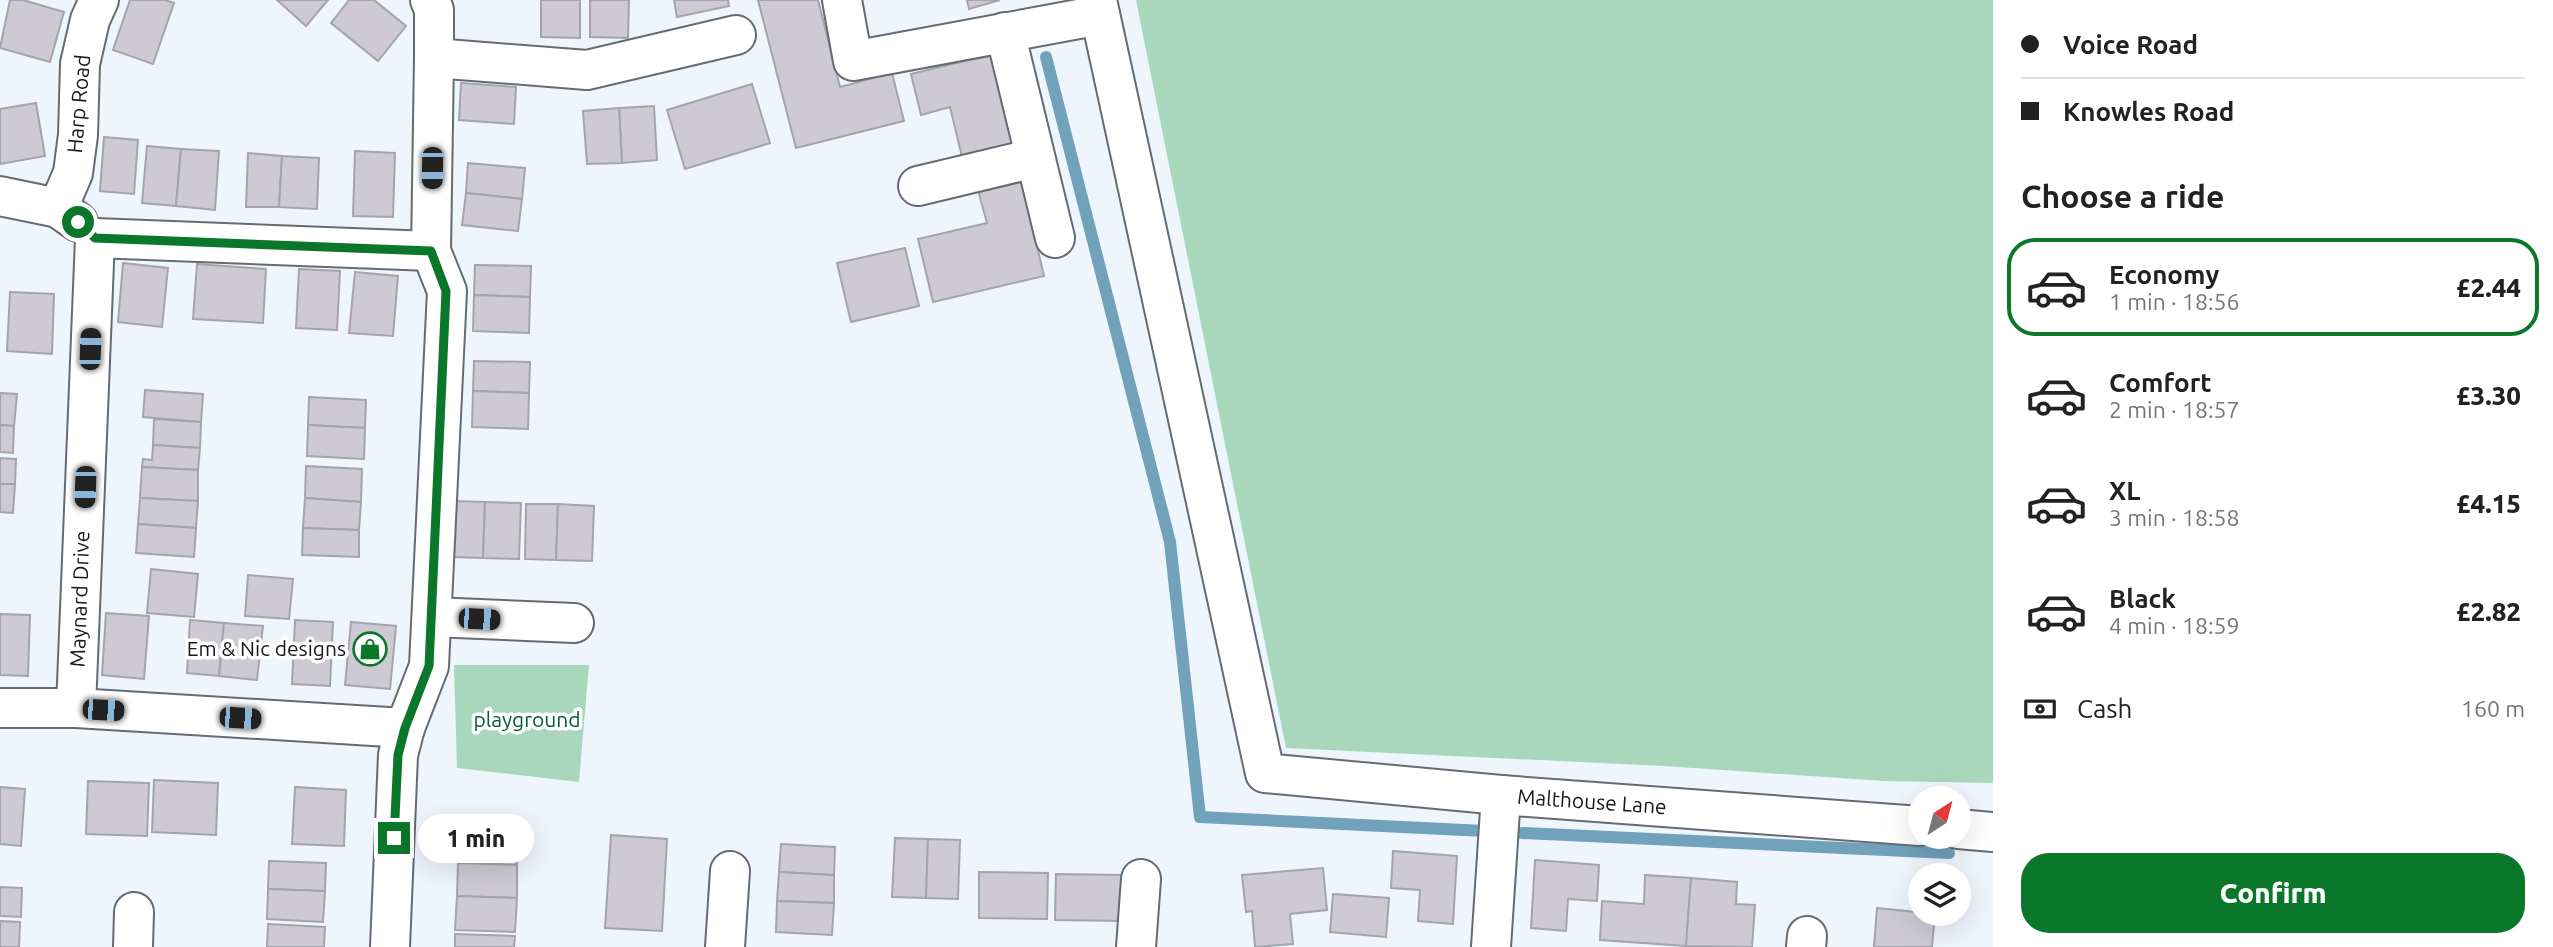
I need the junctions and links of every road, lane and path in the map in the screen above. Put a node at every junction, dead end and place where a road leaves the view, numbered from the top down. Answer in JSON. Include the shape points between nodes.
{"nodes":[{"id":1,"x":430,"y":0,"type":"edge"},
{"id":2,"x":842,"y":0,"type":"edge"},
{"id":3,"x":84,"y":7,"type":"edge"},
{"id":4,"x":1099,"y":7,"type":"edge"},
{"id":5,"x":1005,"y":32,"type":"junction"},
{"id":6,"x":736,"y":35,"type":"dead end"},
{"id":7,"x":434,"y":58,"type":"junction"},
{"id":8,"x":1035,"y":158,"type":"junction"},
{"id":9,"x":918,"y":186,"type":"dead end"},
{"id":10,"x":0,"y":196,"type":"edge"},
{"id":11,"x":58,"y":208,"type":"junction"},
{"id":12,"x":95,"y":238,"type":"junction"},
{"id":13,"x":1055,"y":238,"type":"dead end"},
{"id":14,"x":431,"y":251,"type":"junction"},
{"id":15,"x":432,"y":617,"type":"junction"},
{"id":16,"x":574,"y":624,"type":"dead end"},
{"id":17,"x":0,"y":708,"type":"edge"},
{"id":18,"x":76,"y":708,"type":"junction"},
{"id":19,"x":405,"y":728,"type":"junction"},
{"id":20,"x":1501,"y":795,"type":"junction"},
{"id":21,"x":1908,"y":825,"type":"edge"},
{"id":22,"x":1971,"y":830,"type":"edge"},
{"id":23,"x":1993,"y":832,"type":"edge"},
{"id":24,"x":730,"y":871,"type":"dead end"},
{"id":25,"x":1141,"y":879,"type":"dead end"},
{"id":26,"x":390,"y":947,"type":"edge"},
{"id":27,"x":725,"y":947,"type":"edge"},
{"id":28,"x":1136,"y":947,"type":"edge"},
{"id":29,"x":1491,"y":947,"type":"edge"}],
"edges":[{"from":1,"to":7,"type":"street"},
{"from":2,"to":5,"type":"street","via":[[853,61]]},
{"from":3,"to":11,"type":"street","name":"Harp Road","via":[[78,135],[73,173]]},
{"from":4,"to":5,"type":"street"},
{"from":4,"to":20,"type":"street","name":"Malthouse Lane","via":[[1265,774]]},
{"from":5,"to":8,"type":"street"},
{"from":6,"to":7,"type":"street","via":[[587,70]]},
{"from":7,"to":14,"type":"street"},
{"from":8,"to":9,"type":"street"},
{"from":8,"to":13,"type":"street"},
{"from":10,"to":11,"type":"street"},
{"from":11,"to":12,"type":"street"},
{"from":12,"to":14,"type":"street"},
{"from":12,"to":18,"type":"street","name":"Maynard Drive"},
{"from":14,"to":15,"type":"street","via":[[446,291]]},
{"from":15,"to":16,"type":"street"},
{"from":15,"to":19,"type":"street","via":[[429,666]]},
{"from":17,"to":18,"type":"street"},
{"from":18,"to":19,"type":"street"},
{"from":19,"to":26,"type":"street","via":[[398,755]]},
{"from":20,"to":21,"type":"street","name":"Malthouse Lane"},
{"from":20,"to":29,"type":"street"},
{"from":22,"to":23,"type":"street"},
{"from":24,"to":27,"type":"street"},
{"from":25,"to":28,"type":"street"}]}
